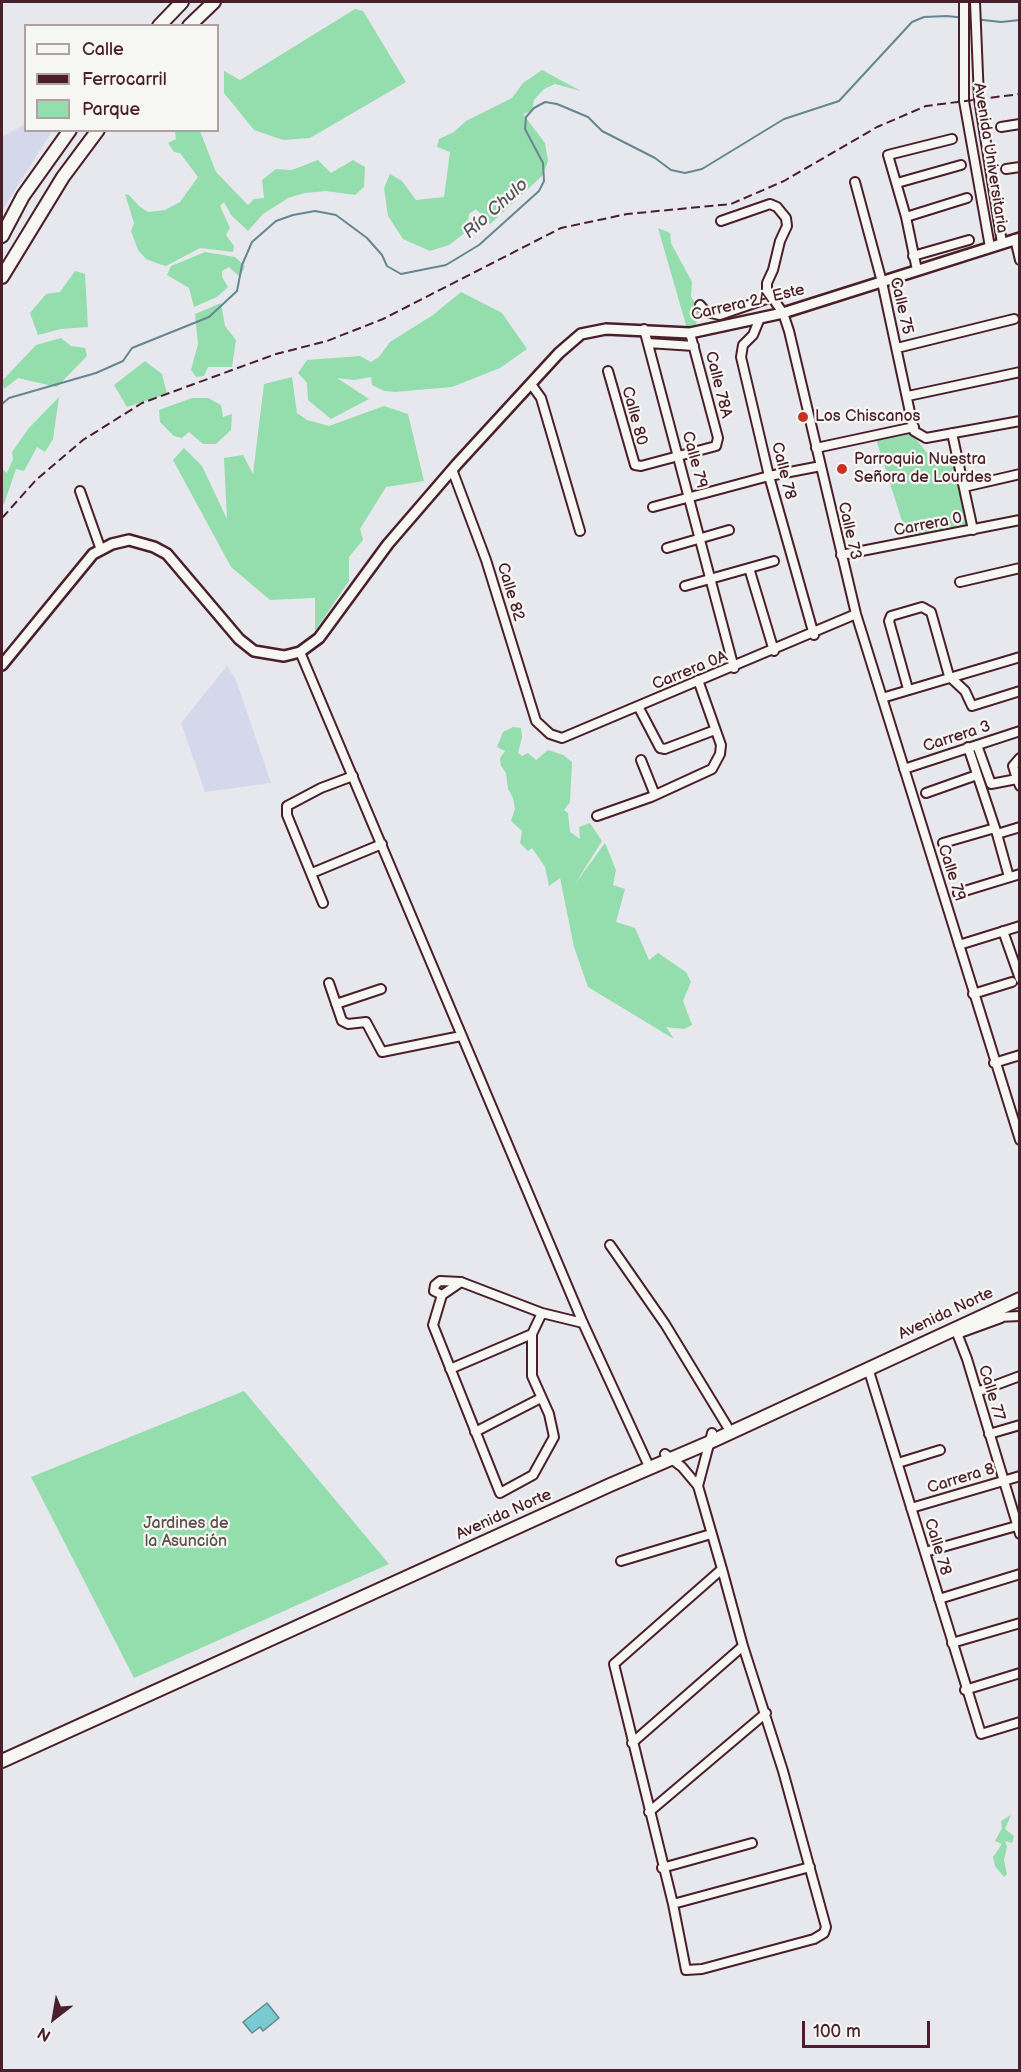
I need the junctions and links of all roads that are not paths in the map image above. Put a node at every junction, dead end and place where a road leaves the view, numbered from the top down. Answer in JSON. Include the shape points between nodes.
{"nodes":[{"id":1,"x":182,"y":2,"type":"edge"},
{"id":2,"x":214,"y":2,"type":"edge"},
{"id":3,"x":964,"y":2,"type":"edge"},
{"id":4,"x":975,"y":2,"type":"edge"},
{"id":5,"x":161,"y":24,"type":"edge"},
{"id":6,"x":191,"y":24,"type":"edge"},
{"id":7,"x":1020,"y":123,"type":"edge"},
{"id":8,"x":1001,"y":127,"type":"dead end"},
{"id":9,"x":69,"y":132,"type":"edge"},
{"id":10,"x":97,"y":132,"type":"edge"},
{"id":11,"x":952,"y":139,"type":"dead end"},
{"id":12,"x":961,"y":165,"type":"dead end"},
{"id":13,"x":1020,"y":167,"type":"edge"},
{"id":14,"x":1006,"y":169,"type":"dead end"},
{"id":15,"x":855,"y":182,"type":"dead end"},
{"id":16,"x":897,"y":183,"type":"junction"},
{"id":17,"x":967,"y":198,"type":"dead end"},
{"id":18,"x":906,"y":217,"type":"junction"},
{"id":19,"x":721,"y":221,"type":"dead end"},
{"id":20,"x":2,"y":236,"type":"edge"},
{"id":21,"x":1017,"y":239,"type":"edge"},
{"id":22,"x":969,"y":240,"type":"dead end"},
{"id":23,"x":1002,"y":243,"type":"junction"},
{"id":24,"x":990,"y":247,"type":"junction"},
{"id":25,"x":913,"y":256,"type":"junction"},
{"id":26,"x":1020,"y":260,"type":"edge"},
{"id":27,"x":917,"y":270,"type":"junction"},
{"id":28,"x":2,"y":277,"type":"edge"},
{"id":29,"x":882,"y":282,"type":"junction"},
{"id":30,"x":772,"y":297,"type":"junction"},
{"id":31,"x":700,"y":304,"type":"dead end"},
{"id":32,"x":783,"y":313,"type":"junction"},
{"id":33,"x":760,"y":318,"type":"junction"},
{"id":34,"x":1014,"y":319,"type":"dead end"},
{"id":35,"x":644,"y":329,"type":"junction"},
{"id":36,"x":690,"y":333,"type":"junction"},
{"id":37,"x":648,"y":343,"type":"junction"},
{"id":38,"x":694,"y":346,"type":"junction"},
{"id":39,"x":897,"y":348,"type":"junction"},
{"id":40,"x":608,"y":371,"type":"dead end"},
{"id":41,"x":1020,"y":372,"type":"edge"},
{"id":42,"x":531,"y":384,"type":"junction"},
{"id":43,"x":908,"y":396,"type":"junction"},
{"id":44,"x":1020,"y":421,"type":"edge"},
{"id":45,"x":914,"y":427,"type":"junction"},
{"id":46,"x":952,"y":433,"type":"junction"},
{"id":47,"x":816,"y":448,"type":"junction"},
{"id":48,"x":680,"y":456,"type":"junction"},
{"id":49,"x":821,"y":466,"type":"junction"},
{"id":50,"x":455,"y":468,"type":"junction"},
{"id":51,"x":1020,"y":474,"type":"edge"},
{"id":52,"x":769,"y":476,"type":"junction"},
{"id":53,"x":964,"y":487,"type":"junction"},
{"id":54,"x":80,"y":491,"type":"dead end"},
{"id":55,"x":690,"y":498,"type":"junction"},
{"id":56,"x":653,"y":507,"type":"dead end"},
{"id":57,"x":1020,"y":520,"type":"edge"},
{"id":58,"x":729,"y":530,"type":"dead end"},
{"id":59,"x":973,"y":530,"type":"junction"},
{"id":60,"x":580,"y":531,"type":"dead end"},
{"id":61,"x":700,"y":539,"type":"junction"},
{"id":62,"x":667,"y":548,"type":"dead end"},
{"id":63,"x":101,"y":550,"type":"junction"},
{"id":64,"x":841,"y":555,"type":"junction"},
{"id":65,"x":774,"y":561,"type":"dead end"},
{"id":66,"x":749,"y":568,"type":"junction"},
{"id":67,"x":1020,"y":568,"type":"edge"},
{"id":68,"x":710,"y":579,"type":"junction"},
{"id":69,"x":960,"y":582,"type":"dead end"},
{"id":70,"x":685,"y":586,"type":"dead end"},
{"id":71,"x":856,"y":614,"type":"junction"},
{"id":72,"x":814,"y":634,"type":"junction"},
{"id":73,"x":774,"y":651,"type":"junction"},
{"id":74,"x":300,"y":652,"type":"junction"},
{"id":75,"x":1020,"y":657,"type":"edge"},
{"id":76,"x":2,"y":665,"type":"edge"},
{"id":77,"x":734,"y":668,"type":"junction"},
{"id":78,"x":950,"y":676,"type":"junction"},
{"id":79,"x":698,"y":681,"type":"junction"},
{"id":80,"x":908,"y":689,"type":"junction"},
{"id":81,"x":1020,"y":691,"type":"edge"},
{"id":82,"x":882,"y":698,"type":"junction"},
{"id":83,"x":638,"y":706,"type":"junction"},
{"id":84,"x":536,"y":721,"type":"joint"},
{"id":85,"x":715,"y":730,"type":"junction"},
{"id":86,"x":1020,"y":731,"type":"edge"},
{"id":87,"x":978,"y":745,"type":"junction"},
{"id":88,"x":968,"y":747,"type":"junction"},
{"id":89,"x":1020,"y":758,"type":"edge"},
{"id":90,"x":640,"y":760,"type":"dead end"},
{"id":91,"x":903,"y":769,"type":"junction"},
{"id":92,"x":977,"y":775,"type":"junction"},
{"id":93,"x":353,"y":776,"type":"junction"},
{"id":94,"x":1018,"y":783,"type":"edge"},
{"id":95,"x":926,"y":793,"type":"dead end"},
{"id":96,"x":655,"y":795,"type":"junction"},
{"id":97,"x":597,"y":816,"type":"dead end"},
{"id":98,"x":1020,"y":826,"type":"edge"},
{"id":99,"x":996,"y":831,"type":"junction"},
{"id":100,"x":943,"y":843,"type":"dead end"},
{"id":101,"x":382,"y":844,"type":"junction"},
{"id":102,"x":312,"y":873,"type":"junction"},
{"id":103,"x":1020,"y":874,"type":"edge"},
{"id":104,"x":1010,"y":877,"type":"junction"},
{"id":105,"x":958,"y":893,"type":"dead end"},
{"id":106,"x":322,"y":903,"type":"dead end"},
{"id":107,"x":1020,"y":927,"type":"edge"},
{"id":108,"x":1003,"y":932,"type":"junction"},
{"id":109,"x":959,"y":945,"type":"junction"},
{"id":110,"x":1016,"y":980,"type":"edge"},
{"id":111,"x":329,"y":983,"type":"dead end"},
{"id":112,"x":381,"y":989,"type":"dead end"},
{"id":113,"x":974,"y":994,"type":"junction"},
{"id":114,"x":336,"y":1004,"type":"junction"},
{"id":115,"x":461,"y":1036,"type":"junction"},
{"id":116,"x":1020,"y":1055,"type":"edge"},
{"id":117,"x":994,"y":1063,"type":"junction"},
{"id":118,"x":1020,"y":1140,"type":"edge"},
{"id":119,"x":610,"y":1245,"type":"dead end"},
{"id":120,"x":461,"y":1282,"type":"junction"},
{"id":121,"x":1020,"y":1291,"type":"edge"},
{"id":122,"x":442,"y":1295,"type":"junction"},
{"id":123,"x":1020,"y":1299,"type":"edge"},
{"id":124,"x":542,"y":1313,"type":"junction"},
{"id":125,"x":984,"y":1315,"type":"junction"},
{"id":126,"x":1020,"y":1316,"type":"edge"},
{"id":127,"x":1001,"y":1318,"type":"junction"},
{"id":128,"x":583,"y":1323,"type":"junction"},
{"id":129,"x":956,"y":1331,"type":"junction"},
{"id":130,"x":532,"y":1334,"type":"junction"},
{"id":131,"x":868,"y":1368,"type":"junction"},
{"id":132,"x":450,"y":1369,"type":"junction"},
{"id":133,"x":1020,"y":1376,"type":"edge"},
{"id":134,"x":976,"y":1392,"type":"junction"},
{"id":135,"x":541,"y":1398,"type":"junction"},
{"id":136,"x":1020,"y":1425,"type":"edge"},
{"id":137,"x":727,"y":1426,"type":"junction"},
{"id":138,"x":475,"y":1432,"type":"junction"},
{"id":139,"x":989,"y":1434,"type":"junction"},
{"id":140,"x":710,"y":1438,"type":"junction"},
{"id":141,"x":940,"y":1450,"type":"dead end"},
{"id":142,"x":668,"y":1456,"type":"junction"},
{"id":143,"x":647,"y":1462,"type":"junction"},
{"id":144,"x":898,"y":1463,"type":"junction"},
{"id":145,"x":1020,"y":1476,"type":"edge"},
{"id":146,"x":1004,"y":1480,"type":"junction"},
{"id":147,"x":698,"y":1486,"type":"junction"},
{"id":148,"x":911,"y":1508,"type":"junction"},
{"id":149,"x":1018,"y":1525,"type":"edge"},
{"id":150,"x":711,"y":1534,"type":"junction"},
{"id":151,"x":1020,"y":1534,"type":"edge"},
{"id":152,"x":925,"y":1552,"type":"junction"},
{"id":153,"x":621,"y":1561,"type":"dead end"},
{"id":154,"x":722,"y":1569,"type":"junction"},
{"id":155,"x":1020,"y":1574,"type":"edge"},
{"id":156,"x":939,"y":1599,"type":"junction"},
{"id":157,"x":1020,"y":1623,"type":"edge"},
{"id":158,"x":952,"y":1643,"type":"junction"},
{"id":159,"x":743,"y":1646,"type":"junction"},
{"id":160,"x":1020,"y":1673,"type":"edge"},
{"id":161,"x":966,"y":1690,"type":"junction"},
{"id":162,"x":766,"y":1713,"type":"junction"},
{"id":163,"x":1020,"y":1722,"type":"edge"},
{"id":164,"x":632,"y":1743,"type":"junction"},
{"id":165,"x":2,"y":1753,"type":"edge"},
{"id":166,"x":2,"y":1761,"type":"edge"},
{"id":167,"x":649,"y":1812,"type":"junction"},
{"id":168,"x":752,"y":1843,"type":"dead end"},
{"id":169,"x":810,"y":1867,"type":"junction"},
{"id":170,"x":662,"y":1868,"type":"junction"},
{"id":171,"x":673,"y":1904,"type":"junction"}],
"edges":[{"from":1,"to":5,"type":"main road"},
{"from":2,"to":6,"type":"main road"},
{"from":3,"to":24,"type":"street","name":"Avenida Universitaria","via":[[964,101]]},
{"from":4,"to":23,"type":"street","name":"Avenida Universitaria","via":[[979,99]]},
{"from":7,"to":8,"type":"street"},
{"from":9,"to":20,"type":"main road","via":[[23,196]]},
{"from":10,"to":28,"type":"main road","via":[[63,177]]},
{"from":11,"to":16,"type":"street","via":[[888,155]]},
{"from":12,"to":16,"type":"street"},
{"from":13,"to":14,"type":"street"},
{"from":15,"to":29,"type":"street","name":"Calle 75"},
{"from":16,"to":18,"type":"street"},
{"from":17,"to":18,"type":"street"},
{"from":18,"to":25,"type":"street"},
{"from":19,"to":30,"type":"street","via":[[762,205],[770,204],[783,212],[787,226],[766,283]]},
{"from":21,"to":23,"type":"street","name":"Carrera 2A Este"},
{"from":21,"to":26,"type":"street"},
{"from":22,"to":25,"type":"street"},
{"from":23,"to":24,"type":"street","name":"Carrera 2A Este"},
{"from":24,"to":27,"type":"street","name":"Carrera 2A Este"},
{"from":25,"to":27,"type":"street"},
{"from":27,"to":29,"type":"street","name":"Carrera 2A Este"},
{"from":29,"to":32,"type":"street","name":"Carrera 2A Este"},
{"from":29,"to":39,"type":"street","name":"Calle 75"},
{"from":30,"to":31,"type":"street","via":[[720,315],[706,312]]},
{"from":30,"to":32,"type":"street"},
{"from":32,"to":33,"type":"street","name":"Carrera 2A Este"},
{"from":32,"to":47,"type":"street","name":"Calle 73"},
{"from":33,"to":36,"type":"street","name":"Carrera 2A Este"},
{"from":33,"to":52,"type":"street","name":"Calle 78","via":[[741,350]]},
{"from":34,"to":39,"type":"street"},
{"from":35,"to":36,"type":"street","name":"Carrera 2A Este"},
{"from":35,"to":37,"type":"street","name":"Calle 79"},
{"from":35,"to":42,"type":"street","name":"Carrera 2A Este","via":[[606,329],[581,334]]},
{"from":36,"to":38,"type":"street","name":"Calle 78A"},
{"from":37,"to":38,"type":"street"},
{"from":37,"to":48,"type":"street","name":"Calle 79"},
{"from":38,"to":48,"type":"street","name":"Calle 78A","via":[[717,444]]},
{"from":39,"to":43,"type":"street","name":"Calle 75"},
{"from":40,"to":48,"type":"street","name":"Calle 80","via":[[633,463],[637,466]]},
{"from":41,"to":43,"type":"street"},
{"from":42,"to":50,"type":"street","name":"Carrera 2A Este"},
{"from":42,"to":60,"type":"street","via":[[546,414]]},
{"from":43,"to":45,"type":"street","name":"Calle 75"},
{"from":44,"to":46,"type":"street"},
{"from":45,"to":46,"type":"street","name":"Calle 75","via":[[926,438]]},
{"from":45,"to":47,"type":"street"},
{"from":46,"to":53,"type":"street"},
{"from":47,"to":49,"type":"street","name":"Calle 73"},
{"from":48,"to":55,"type":"street","name":"Calle 79"},
{"from":49,"to":52,"type":"street"},
{"from":49,"to":64,"type":"street","name":"Calle 73"},
{"from":50,"to":74,"type":"street","name":"Carrera 2A Este","via":[[388,544],[319,638]]},
{"from":50,"to":84,"type":"street","name":"Calle 82"},
{"from":51,"to":53,"type":"street"},
{"from":52,"to":55,"type":"street"},
{"from":52,"to":72,"type":"street","name":"Calle 78"},
{"from":53,"to":59,"type":"street"},
{"from":54,"to":63,"type":"street"},
{"from":55,"to":56,"type":"street"},
{"from":55,"to":61,"type":"street","name":"Calle 79"},
{"from":57,"to":59,"type":"street","name":"Carrera 0"},
{"from":58,"to":61,"type":"street"},
{"from":59,"to":64,"type":"street","name":"Carrera 0"},
{"from":61,"to":62,"type":"street"},
{"from":61,"to":68,"type":"street","name":"Calle 79"},
{"from":63,"to":74,"type":"street","via":[[129,540],[154,547],[167,554],[247,646],[261,653],[284,656]]},
{"from":63,"to":76,"type":"street","via":[[72,576]]},
{"from":64,"to":71,"type":"street","name":"Calle 73"},
{"from":65,"to":66,"type":"street"},
{"from":66,"to":68,"type":"street"},
{"from":66,"to":73,"type":"street"},
{"from":67,"to":69,"type":"street"},
{"from":68,"to":70,"type":"street"},
{"from":68,"to":77,"type":"street","name":"Calle 79"},
{"from":71,"to":72,"type":"street","name":"Carrera 0A"},
{"from":71,"to":82,"type":"street","name":"Calle 79"},
{"from":72,"to":73,"type":"street","name":"Carrera 0A"},
{"from":73,"to":77,"type":"street","name":"Carrera 0A"},
{"from":74,"to":93,"type":"street"},
{"from":75,"to":78,"type":"street"},
{"from":77,"to":79,"type":"street","name":"Carrera 0A"},
{"from":78,"to":80,"type":"street"},
{"from":78,"to":80,"type":"street","via":[[932,612],[922,607],[891,616],[889,621]]},
{"from":78,"to":81,"type":"street","via":[[972,706]]},
{"from":79,"to":83,"type":"street","name":"Carrera 0A"},
{"from":79,"to":85,"type":"street"},
{"from":80,"to":82,"type":"street"},
{"from":82,"to":91,"type":"street","name":"Calle 79"},
{"from":83,"to":84,"type":"street","name":"Carrera 0A","via":[[562,738],[542,729]]},
{"from":83,"to":85,"type":"street","via":[[660,748]]},
{"from":85,"to":96,"type":"street","via":[[721,745],[712,769]]},
{"from":86,"to":87,"type":"street","name":"Carrera 3"},
{"from":87,"to":88,"type":"street","name":"Carrera 3"},
{"from":87,"to":94,"type":"street","via":[[991,784]]},
{"from":88,"to":91,"type":"street","name":"Carrera 3"},
{"from":88,"to":92,"type":"street"},
{"from":89,"to":94,"type":"street","via":[[1013,766]]},
{"from":90,"to":96,"type":"street"},
{"from":91,"to":109,"type":"street","name":"Calle 79"},
{"from":92,"to":95,"type":"street"},
{"from":92,"to":99,"type":"street"},
{"from":93,"to":101,"type":"street"},
{"from":93,"to":102,"type":"street","via":[[288,806],[286,815]]},
{"from":96,"to":97,"type":"street"},
{"from":98,"to":99,"type":"street"},
{"from":99,"to":100,"type":"street"},
{"from":99,"to":104,"type":"street"},
{"from":101,"to":102,"type":"street"},
{"from":101,"to":115,"type":"street"},
{"from":102,"to":106,"type":"street"},
{"from":103,"to":104,"type":"street"},
{"from":104,"to":105,"type":"street"},
{"from":107,"to":108,"type":"street"},
{"from":108,"to":109,"type":"street"},
{"from":108,"to":110,"type":"street"},
{"from":109,"to":113,"type":"street","name":"Calle 79"},
{"from":110,"to":113,"type":"street"},
{"from":111,"to":114,"type":"street"},
{"from":112,"to":114,"type":"street"},
{"from":113,"to":117,"type":"street","name":"Calle 79"},
{"from":114,"to":115,"type":"street","via":[[344,1023],[368,1024],[382,1052]]},
{"from":115,"to":128,"type":"street"},
{"from":116,"to":117,"type":"street"},
{"from":117,"to":118,"type":"street","name":"Calle 79"},
{"from":119,"to":137,"type":"street","via":[[665,1324]]},
{"from":120,"to":122,"type":"street"},
{"from":120,"to":122,"type":"street","via":[[440,1281],[434,1292]]},
{"from":120,"to":124,"type":"street"},
{"from":121,"to":137,"type":"main road","name":"Avenida Norte"},
{"from":122,"to":132,"type":"street","via":[[433,1325]]},
{"from":123,"to":125,"type":"main road","name":"Avenida Norte"},
{"from":124,"to":128,"type":"street"},
{"from":124,"to":130,"type":"street"},
{"from":125,"to":127,"type":"street"},
{"from":125,"to":129,"type":"main road","name":"Avenida Norte"},
{"from":126,"to":127,"type":"street"},
{"from":127,"to":129,"type":"street"},
{"from":128,"to":143,"type":"street"},
{"from":129,"to":131,"type":"main road","name":"Avenida Norte"},
{"from":129,"to":134,"type":"street","name":"Calle 77"},
{"from":130,"to":132,"type":"street"},
{"from":130,"to":135,"type":"street","via":[[532,1376]]},
{"from":131,"to":140,"type":"main road","name":"Avenida Norte"},
{"from":131,"to":144,"type":"street","name":"Calle 78"},
{"from":132,"to":138,"type":"street"},
{"from":133,"to":134,"type":"street"},
{"from":134,"to":139,"type":"street","name":"Calle 77"},
{"from":135,"to":138,"type":"street"},
{"from":135,"to":138,"type":"street","via":[[554,1437],[533,1475],[500,1494]]},
{"from":136,"to":139,"type":"street"},
{"from":137,"to":140,"type":"main road","name":"Avenida Norte"},
{"from":139,"to":146,"type":"street","name":"Calle 77"},
{"from":140,"to":142,"type":"main road","name":"Avenida Norte"},
{"from":140,"to":147,"type":"street"},
{"from":141,"to":144,"type":"street"},
{"from":142,"to":143,"type":"main road","name":"Avenida Norte"},
{"from":142,"to":147,"type":"street"},
{"from":142,"to":166,"type":"main road","name":"Avenida Norte"},
{"from":143,"to":165,"type":"main road","name":"Avenida Norte"},
{"from":144,"to":148,"type":"street","name":"Calle 78"},
{"from":145,"to":146,"type":"street","name":"Carrera 8"},
{"from":146,"to":148,"type":"street","name":"Carrera 8"},
{"from":146,"to":149,"type":"street","name":"Calle 77"},
{"from":147,"to":150,"type":"street"},
{"from":148,"to":152,"type":"street","name":"Calle 78"},
{"from":149,"to":151,"type":"street","name":"Calle 77"},
{"from":149,"to":152,"type":"street"},
{"from":150,"to":153,"type":"street"},
{"from":150,"to":154,"type":"street"},
{"from":152,"to":156,"type":"street","name":"Calle 78"},
{"from":154,"to":159,"type":"street"},
{"from":154,"to":164,"type":"street","via":[[614,1664]]},
{"from":155,"to":156,"type":"street"},
{"from":156,"to":158,"type":"street","name":"Calle 78"},
{"from":157,"to":158,"type":"street"},
{"from":158,"to":161,"type":"street","name":"Calle 78"},
{"from":159,"to":162,"type":"street"},
{"from":159,"to":164,"type":"street"},
{"from":160,"to":161,"type":"street"},
{"from":161,"to":163,"type":"street","name":"Calle 78","via":[[981,1734]]},
{"from":162,"to":167,"type":"street"},
{"from":162,"to":169,"type":"street"},
{"from":164,"to":167,"type":"street"},
{"from":167,"to":170,"type":"street"},
{"from":168,"to":170,"type":"street"},
{"from":169,"to":171,"type":"street"},
{"from":169,"to":171,"type":"street","via":[[826,1926],[824,1933],[814,1939],[686,1970]]},
{"from":170,"to":171,"type":"street"}]}
